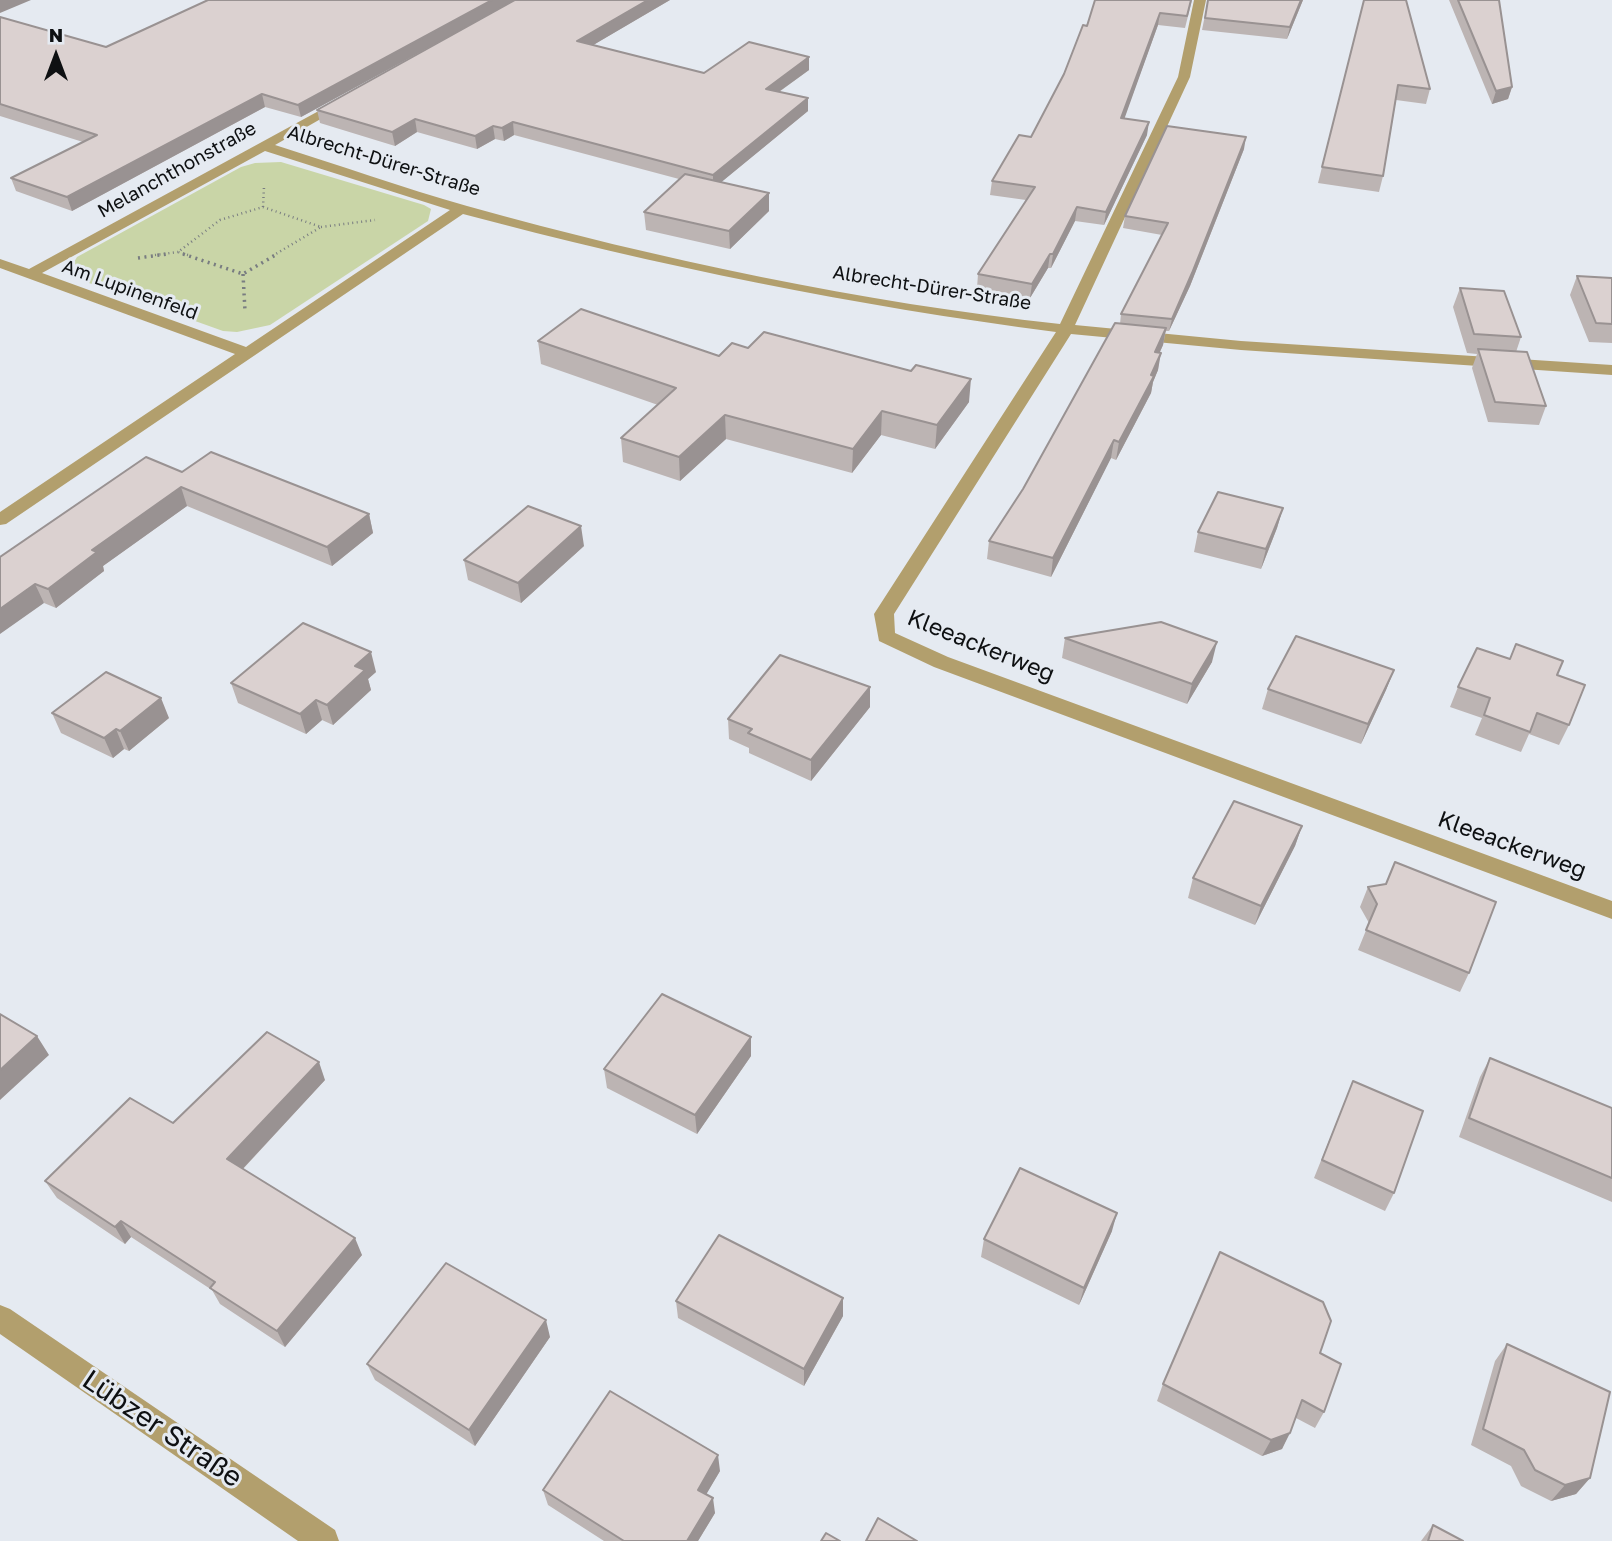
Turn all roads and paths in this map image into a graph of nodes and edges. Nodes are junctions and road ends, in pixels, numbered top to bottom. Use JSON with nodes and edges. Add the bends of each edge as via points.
{"nodes":[{"id":1,"x":1200,"y":0,"type":"edge"},
{"id":2,"x":348,"y":100,"type":"edge"},
{"id":3,"x":264,"y":146,"type":"junction"},
{"id":4,"x":461,"y":209,"type":"junction"},
{"id":5,"x":383,"y":219,"type":"dead end"},
{"id":6,"x":321,"y":227,"type":"junction"},
{"id":7,"x":0,"y":263,"type":"edge"},
{"id":8,"x":30,"y":274,"type":"junction"},
{"id":9,"x":243,"y":274,"type":"junction"},
{"id":10,"x":245,"y":313,"type":"dead end"},
{"id":11,"x":1063,"y":329,"type":"junction"},
{"id":12,"x":247,"y":353,"type":"junction"},
{"id":13,"x":1612,"y":370,"type":"edge"},
{"id":14,"x":0,"y":520,"type":"edge"},
{"id":15,"x":1612,"y":910,"type":"edge"},
{"id":16,"x":0,"y":1318,"type":"edge"},
{"id":17,"x":324,"y":1541,"type":"edge"}],
"edges":[{"from":1,"to":11,"type":"street","name":"Kleeackerweg","via":[[1184,77]]},
{"from":2,"to":3,"type":"street","name":"Melanchthonstraße"},
{"from":3,"to":4,"type":"street","name":"Albrecht-Dürer-Straße"},
{"from":3,"to":8,"type":"street","name":"Melanchthonstraße"},
{"from":4,"to":11,"type":"street","name":"Albrecht-Dürer-Straße","via":[[788,286]]},
{"from":4,"to":12,"type":"street"},
{"from":5,"to":6,"type":"path"},
{"from":6,"to":9,"type":"path"},
{"from":6,"to":9,"type":"path","via":[[263,207],[227,216],[178,252]]},
{"from":7,"to":8,"type":"street","name":"Am Lupinenfeld"},
{"from":8,"to":12,"type":"street","name":"Am Lupinenfeld"},
{"from":9,"to":10,"type":"path"},
{"from":11,"to":13,"type":"street","name":"Albrecht-Dürer-Straße","via":[[1250,347]]},
{"from":11,"to":15,"type":"street","name":"Kleeackerweg","via":[[1058,344],[884,614],[886,636],[941,662]]},
{"from":12,"to":14,"type":"street"},
{"from":16,"to":17,"type":"street","name":"Lübzer Straße"}]}
